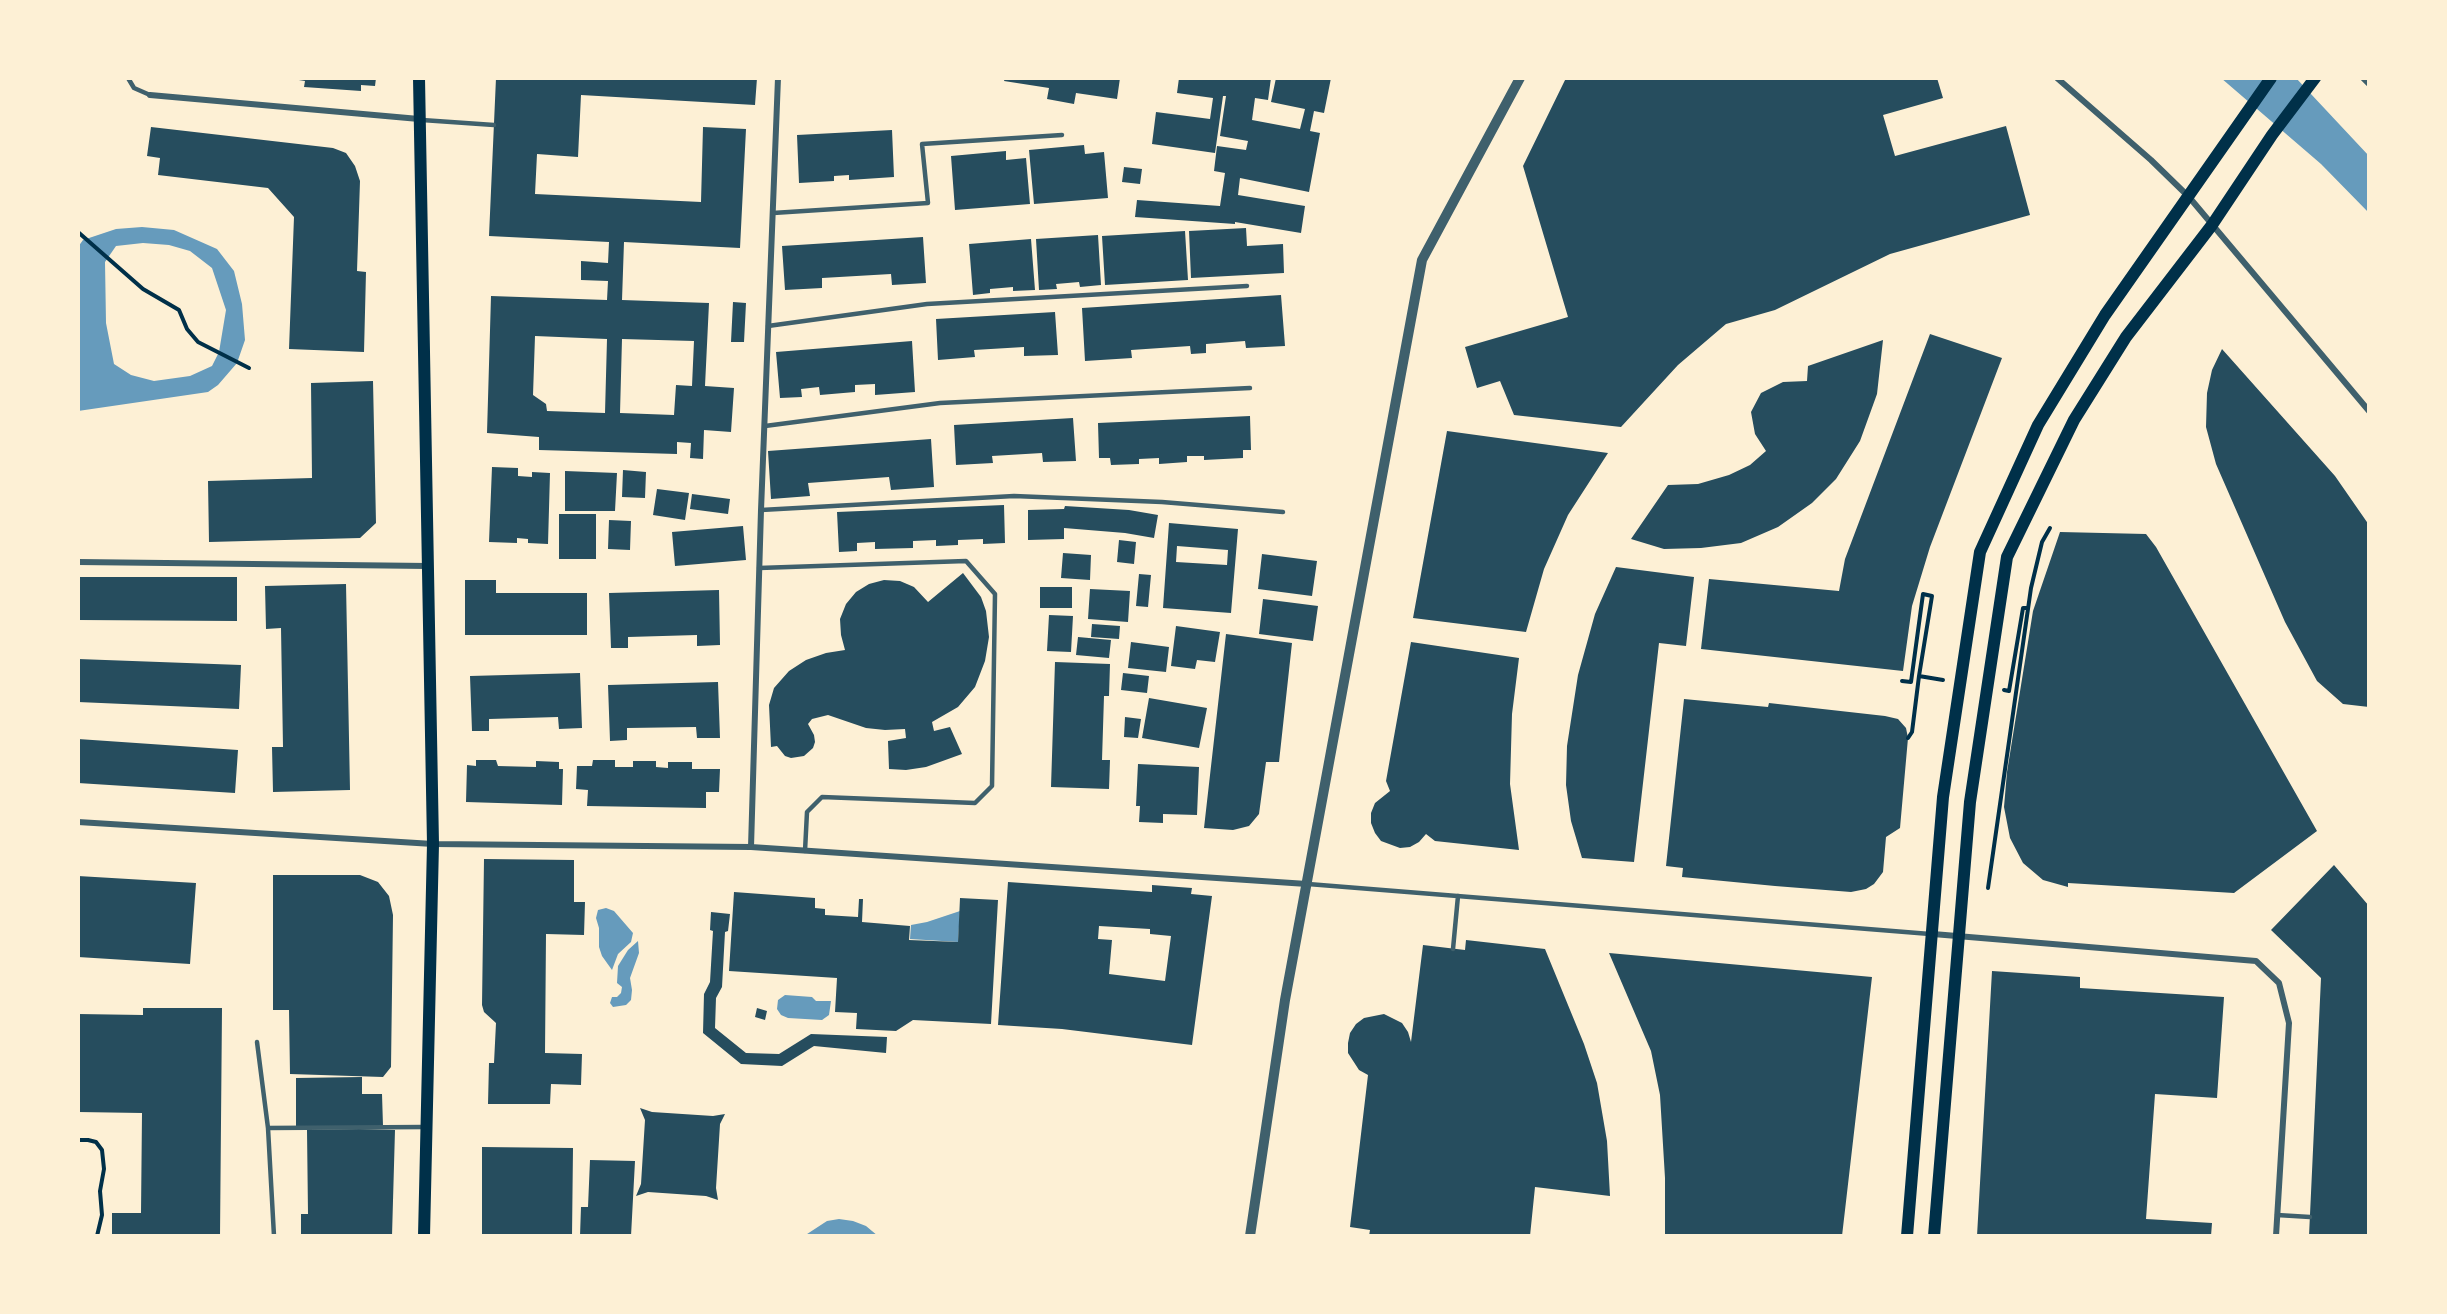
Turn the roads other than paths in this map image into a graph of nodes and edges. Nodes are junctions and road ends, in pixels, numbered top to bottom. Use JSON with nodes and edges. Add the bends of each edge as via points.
{"nodes":[{"id":1,"x":128,"y":78,"type":"edge"},
{"id":2,"x":419,"y":78,"type":"edge"},
{"id":3,"x":778,"y":78,"type":"edge"},
{"id":4,"x":1520,"y":78,"type":"edge"},
{"id":5,"x":2057,"y":78,"type":"edge"},
{"id":6,"x":2271,"y":78,"type":"edge"},
{"id":7,"x":2315,"y":78,"type":"edge"},
{"id":8,"x":2363,"y":78,"type":"edge"},
{"id":9,"x":2369,"y":84,"type":"edge"},
{"id":10,"x":150,"y":95,"type":"joint"},
{"id":11,"x":419,"y":119,"type":"junction"},
{"id":12,"x":494,"y":125,"type":"dead end"},
{"id":13,"x":1062,"y":135,"type":"dead end"},
{"id":14,"x":2189,"y":197,"type":"junction"},
{"id":15,"x":773,"y":213,"type":"junction"},
{"id":16,"x":2212,"y":225,"type":"junction"},
{"id":17,"x":1247,"y":286,"type":"dead end"},
{"id":18,"x":768,"y":326,"type":"junction"},
{"id":19,"x":1250,"y":388,"type":"dead end"},
{"id":20,"x":2369,"y":411,"type":"edge"},
{"id":21,"x":765,"y":426,"type":"junction"},
{"id":22,"x":761,"y":510,"type":"junction"},
{"id":23,"x":1283,"y":512,"type":"dead end"},
{"id":24,"x":78,"y":561,"type":"edge"},
{"id":25,"x":428,"y":566,"type":"junction"},
{"id":26,"x":759,"y":568,"type":"junction"},
{"id":27,"x":78,"y":822,"type":"edge"},
{"id":28,"x":434,"y":844,"type":"junction"},
{"id":29,"x":751,"y":847,"type":"junction"},
{"id":30,"x":805,"y":851,"type":"junction"},
{"id":31,"x":1307,"y":884,"type":"junction"},
{"id":32,"x":1458,"y":896,"type":"junction"},
{"id":33,"x":1933,"y":934,"type":"junction"},
{"id":34,"x":1958,"y":936,"type":"junction"},
{"id":35,"x":1453,"y":949,"type":"dead end"},
{"id":36,"x":258,"y":1042,"type":"dead end"},
{"id":37,"x":427,"y":1127,"type":"junction"},
{"id":38,"x":268,"y":1128,"type":"junction"},
{"id":39,"x":2277,"y":1215,"type":"junction"},
{"id":40,"x":2310,"y":1217,"type":"dead end"},
{"id":41,"x":274,"y":1236,"type":"edge"},
{"id":42,"x":424,"y":1236,"type":"edge"},
{"id":43,"x":1250,"y":1236,"type":"edge"},
{"id":44,"x":1907,"y":1236,"type":"edge"},
{"id":45,"x":1934,"y":1236,"type":"edge"},
{"id":46,"x":2276,"y":1236,"type":"edge"}],
"edges":[{"from":1,"to":10,"type":"lane","via":[[134,88]]},
{"from":2,"to":11,"type":"main road"},
{"from":3,"to":15,"type":"street"},
{"from":4,"to":31,"type":"street","via":[[1422,260]]},
{"from":5,"to":14,"type":"street"},
{"from":6,"to":14,"type":"main road"},
{"from":7,"to":16,"type":"main road"},
{"from":8,"to":9,"type":"street"},
{"from":10,"to":11,"type":"street"},
{"from":11,"to":12,"type":"lane"},
{"from":11,"to":25,"type":"main road"},
{"from":13,"to":15,"type":"lane","via":[[922,144],[928,203]]},
{"from":14,"to":16,"type":"street"},
{"from":14,"to":33,"type":"main road","via":[[2105,315],[2038,425],[1980,552],[1943,797]]},
{"from":15,"to":18,"type":"street"},
{"from":16,"to":20,"type":"street"},
{"from":16,"to":34,"type":"main road","via":[[2126,337],[2074,420],[2007,557],[1970,802]]},
{"from":17,"to":18,"type":"lane","via":[[927,304]]},
{"from":18,"to":21,"type":"street"},
{"from":19,"to":21,"type":"lane","via":[[940,403]]},
{"from":21,"to":22,"type":"street"},
{"from":22,"to":23,"type":"lane","via":[[1014,496]]},
{"from":22,"to":26,"type":"street"},
{"from":24,"to":25,"type":"street"},
{"from":25,"to":28,"type":"main road"},
{"from":26,"to":29,"type":"street"},
{"from":26,"to":30,"type":"lane","via":[[966,561],[994,594],[993,786],[975,803],[822,797],[807,812]]},
{"from":27,"to":28,"type":"street"},
{"from":28,"to":29,"type":"street"},
{"from":28,"to":37,"type":"main road"},
{"from":29,"to":30,"type":"street"},
{"from":30,"to":31,"type":"street"},
{"from":31,"to":32,"type":"lane"},
{"from":31,"to":43,"type":"street","via":[[1285,1000]]},
{"from":32,"to":33,"type":"lane"},
{"from":32,"to":35,"type":"lane"},
{"from":33,"to":34,"type":"street"},
{"from":33,"to":44,"type":"main road"},
{"from":34,"to":39,"type":"street","via":[[2256,960],[2279,983],[2289,1023]]},
{"from":34,"to":45,"type":"main road"},
{"from":36,"to":38,"type":"lane"},
{"from":37,"to":38,"type":"lane"},
{"from":37,"to":42,"type":"main road"},
{"from":38,"to":41,"type":"lane"},
{"from":39,"to":40,"type":"lane"},
{"from":39,"to":46,"type":"street"}]}
